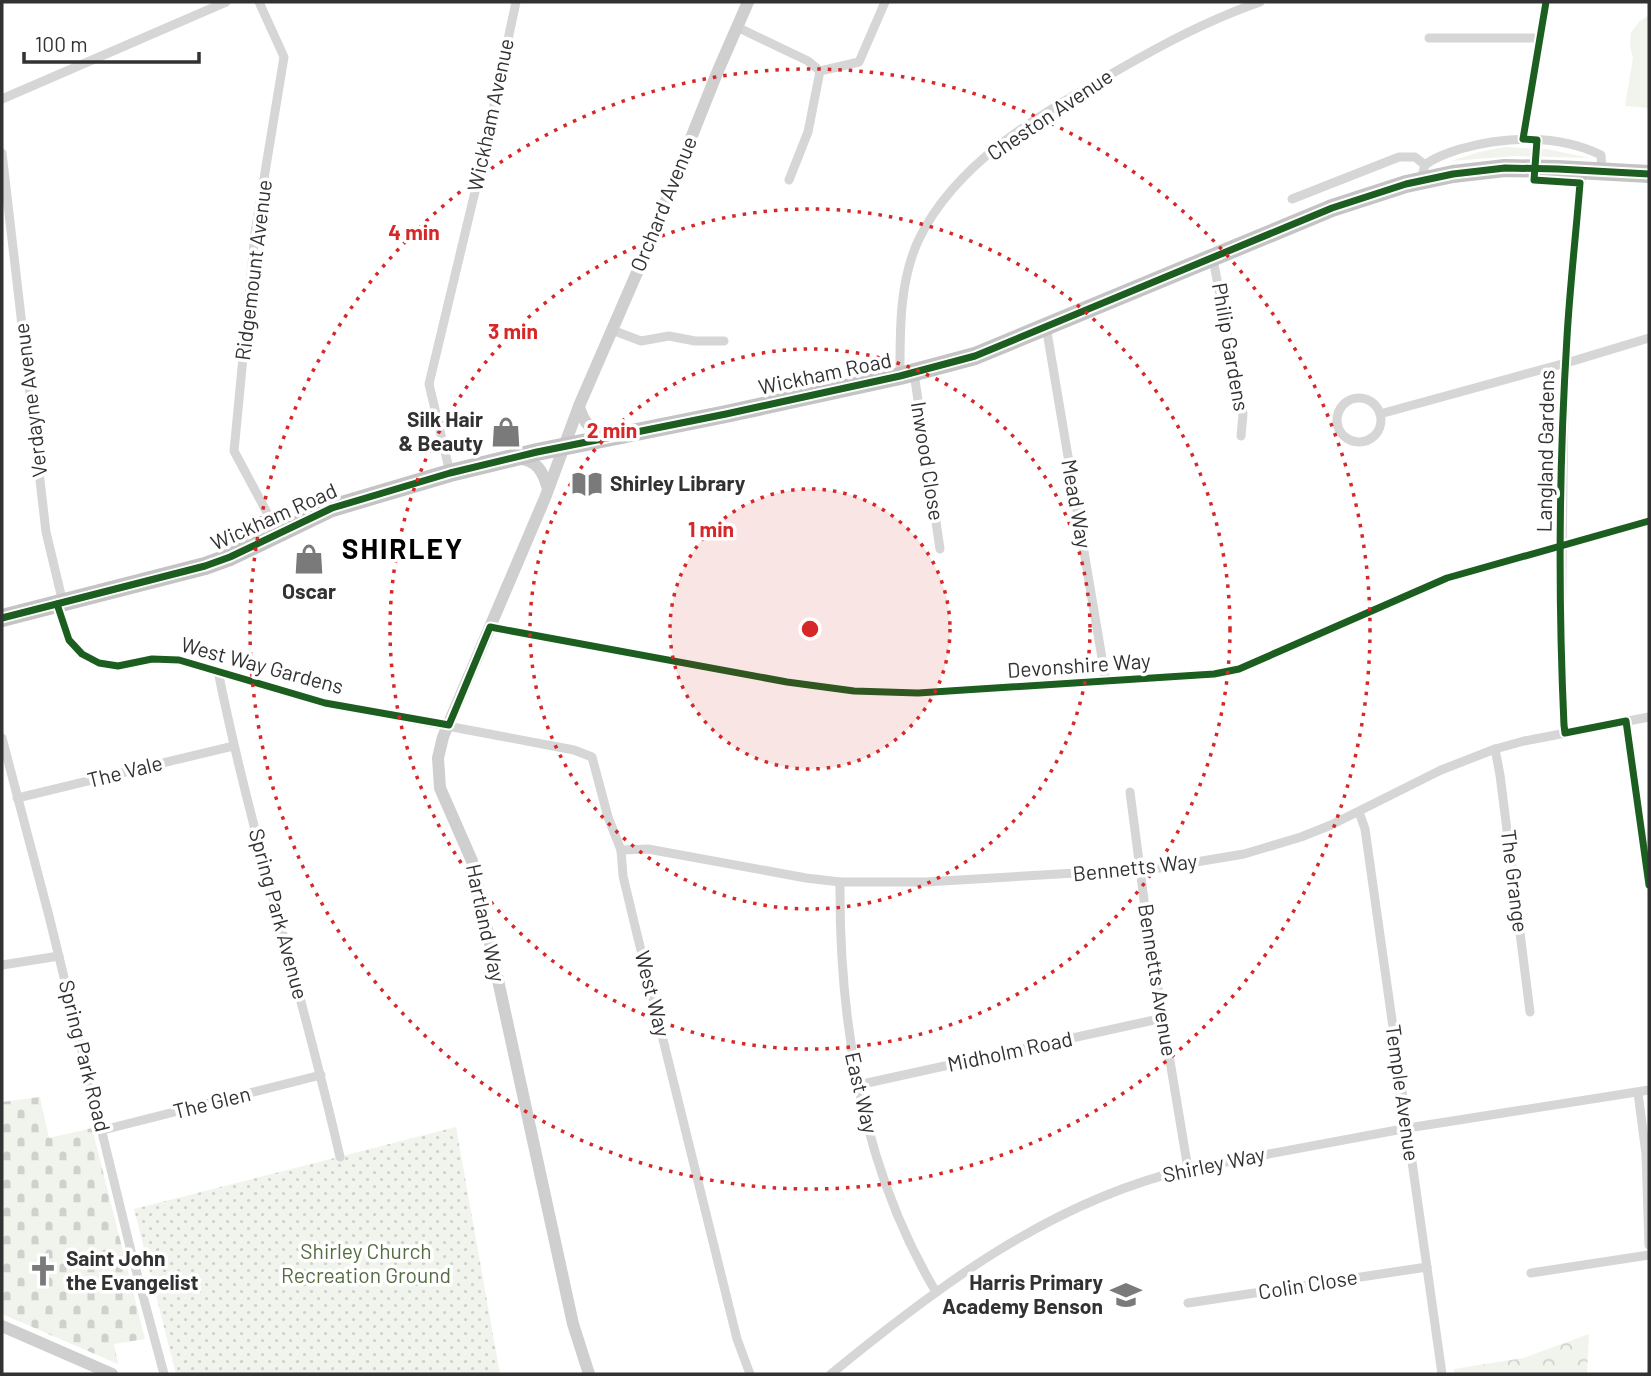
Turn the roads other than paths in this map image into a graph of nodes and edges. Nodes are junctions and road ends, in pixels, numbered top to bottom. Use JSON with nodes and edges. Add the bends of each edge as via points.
{"nodes":[{"id":1,"x":226,"y":2,"type":"edge"},
{"id":2,"x":259,"y":2,"type":"edge"},
{"id":3,"x":516,"y":2,"type":"edge"},
{"id":4,"x":748,"y":2,"type":"edge"},
{"id":5,"x":885,"y":2,"type":"edge"},
{"id":6,"x":1259,"y":2,"type":"edge"},
{"id":7,"x":1546,"y":2,"type":"edge"},
{"id":8,"x":737,"y":27,"type":"junction"},
{"id":9,"x":1429,"y":38,"type":"dead end"},
{"id":10,"x":1540,"y":38,"type":"junction"},
{"id":11,"x":820,"y":71,"type":"junction"},
{"id":12,"x":2,"y":99,"type":"edge"},
{"id":13,"x":1522,"y":139,"type":"junction"},
{"id":14,"x":2,"y":153,"type":"edge"},
{"id":15,"x":1582,"y":170,"type":"junction"},
{"id":16,"x":1602,"y":171,"type":"junction"},
{"id":17,"x":1425,"y":172,"type":"junction"},
{"id":18,"x":1649,"y":174,"type":"edge"},
{"id":19,"x":789,"y":180,"type":"dead end"},
{"id":20,"x":1292,"y":200,"type":"dead end"},
{"id":21,"x":1213,"y":259,"type":"junction"},
{"id":22,"x":1046,"y":327,"type":"junction"},
{"id":23,"x":612,"y":330,"type":"junction"},
{"id":24,"x":1649,"y":338,"type":"edge"},
{"id":25,"x":724,"y":341,"type":"dead end"},
{"id":26,"x":1565,"y":363,"type":"junction"},
{"id":27,"x":907,"y":374,"type":"junction"},
{"id":28,"x":579,"y":406,"type":"junction"},
{"id":29,"x":1380,"y":414,"type":"junction"},
{"id":30,"x":1241,"y":436,"type":"dead end"},
{"id":31,"x":608,"y":438,"type":"junction"},
{"id":32,"x":564,"y":447,"type":"junction"},
{"id":33,"x":513,"y":457,"type":"junction"},
{"id":34,"x":450,"y":473,"type":"junction"},
{"id":35,"x":548,"y":489,"type":"junction"},
{"id":36,"x":1649,"y":521,"type":"edge"},
{"id":37,"x":278,"y":533,"type":"junction"},
{"id":38,"x":1561,"y":545,"type":"junction"},
{"id":39,"x":940,"y":549,"type":"dead end"},
{"id":40,"x":60,"y":604,"type":"junction"},
{"id":41,"x":2,"y":618,"type":"edge"},
{"id":42,"x":490,"y":627,"type":"junction"},
{"id":43,"x":218,"y":671,"type":"junction"},
{"id":44,"x":1106,"y":682,"type":"junction"},
{"id":45,"x":1649,"y":717,"type":"edge"},
{"id":46,"x":1626,"y":722,"type":"junction"},
{"id":47,"x":449,"y":725,"type":"junction"},
{"id":48,"x":1566,"y":733,"type":"junction"},
{"id":49,"x":2,"y":738,"type":"edge"},
{"id":50,"x":233,"y":746,"type":"junction"},
{"id":51,"x":1495,"y":749,"type":"junction"},
{"id":52,"x":1130,"y":792,"type":"dead end"},
{"id":53,"x":17,"y":798,"type":"junction"},
{"id":54,"x":1359,"y":812,"type":"junction"},
{"id":55,"x":621,"y":849,"type":"junction"},
{"id":56,"x":1140,"y":870,"type":"junction"},
{"id":57,"x":840,"y":882,"type":"junction"},
{"id":58,"x":1649,"y":885,"type":"edge"},
{"id":59,"x":59,"y":956,"type":"junction"},
{"id":60,"x":2,"y":965,"type":"edge"},
{"id":61,"x":1530,"y":1012,"type":"dead end"},
{"id":62,"x":1163,"y":1018,"type":"junction"},
{"id":63,"x":321,"y":1075,"type":"junction"},
{"id":64,"x":858,"y":1085,"type":"junction"},
{"id":65,"x":1649,"y":1090,"type":"edge"},
{"id":66,"x":1638,"y":1093,"type":"junction"},
{"id":67,"x":1408,"y":1128,"type":"junction"},
{"id":68,"x":103,"y":1130,"type":"junction"},
{"id":69,"x":340,"y":1157,"type":"dead end"},
{"id":70,"x":1188,"y":1169,"type":"junction"},
{"id":71,"x":1649,"y":1245,"type":"edge"},
{"id":72,"x":1649,"y":1255,"type":"edge"},
{"id":73,"x":1427,"y":1267,"type":"junction"},
{"id":74,"x":1531,"y":1273,"type":"dead end"},
{"id":75,"x":936,"y":1292,"type":"junction"},
{"id":76,"x":1188,"y":1303,"type":"dead end"},
{"id":77,"x":2,"y":1326,"type":"edge"},
{"id":78,"x":112,"y":1374,"type":"edge"},
{"id":79,"x":164,"y":1374,"type":"edge"},
{"id":80,"x":589,"y":1374,"type":"edge"},
{"id":81,"x":750,"y":1374,"type":"edge"},
{"id":82,"x":831,"y":1374,"type":"edge"},
{"id":83,"x":1442,"y":1374,"type":"edge"}],
"edges":[{"from":1,"to":12,"type":"street"},
{"from":2,"to":37,"type":"street","name":"Ridgemount Avenue","via":[[284,57],[255,233],[234,451]]},
{"from":3,"to":34,"type":"street","name":"Wickham Avenue","via":[[429,384]]},
{"from":4,"to":8,"type":"street","name":"Orchard Avenue"},
{"from":5,"to":11,"type":"street","via":[[859,62]]},
{"from":6,"to":27,"type":"street","name":"Cheston Avenue","via":[[1192,29],[1060,103],[971,170],[933,216],[911,258],[903,299]]},
{"from":7,"to":10,"type":"street"},
{"from":8,"to":11,"type":"street"},
{"from":8,"to":23,"type":"street","name":"Orchard Avenue"},
{"from":9,"to":10,"type":"street"},
{"from":10,"to":13,"type":"street"},
{"from":11,"to":19,"type":"street","via":[[808,132]]},
{"from":13,"to":16,"type":"street","name":"Wickham Road","via":[[1586,148],[1601,155]]},
{"from":13,"to":17,"type":"street","name":"Wickham Road","via":[[1492,141],[1449,153]]},
{"from":14,"to":40,"type":"street","name":"Verdayne Avenue","via":[[46,532]]},
{"from":15,"to":16,"type":"highway","name":"Wickham Road"},
{"from":15,"to":17,"type":"highway","name":"Wickham Road"},
{"from":15,"to":26,"type":"street","name":"Langland Gardens"},
{"from":16,"to":18,"type":"highway","name":"Wickham Road"},
{"from":17,"to":20,"type":"street","name":"Wickham Road","via":[[1415,157],[1399,157]]},
{"from":17,"to":21,"type":"highway","name":"Wickham Road"},
{"from":21,"to":22,"type":"highway","name":"Wickham Road"},
{"from":21,"to":30,"type":"street","name":"Philip Gardens","via":[[1243,414]]},
{"from":22,"to":27,"type":"highway","name":"Wickham Road","via":[[975,356]]},
{"from":22,"to":44,"type":"street","name":"Mead Way"},
{"from":23,"to":25,"type":"street","via":[[640,341],[669,336]]},
{"from":23,"to":28,"type":"street","name":"Orchard Avenue"},
{"from":24,"to":26,"type":"street"},
{"from":26,"to":29,"type":"street"},
{"from":26,"to":38,"type":"street","name":"Langland Gardens"},
{"from":27,"to":31,"type":"highway","name":"Wickham Road"},
{"from":27,"to":39,"type":"street","name":"Inwood Close"},
{"from":28,"to":31,"type":"street","via":[[588,426]]},
{"from":28,"to":32,"type":"street","name":"Orchard Avenue"},
{"from":29,"to":29,"type":"street","via":[[1380,427],[1365,441],[1345,438],[1337,425],[1339,411],[1349,400],[1364,399]]},
{"from":31,"to":32,"type":"highway","name":"Wickham Road"},
{"from":32,"to":33,"type":"highway","name":"Wickham Road"},
{"from":32,"to":35,"type":"street","name":"Hartland Way"},
{"from":33,"to":34,"type":"highway","name":"Wickham Road"},
{"from":33,"to":35,"type":"street","via":[[540,468]]},
{"from":34,"to":37,"type":"highway","name":"Wickham Road","via":[[343,504]]},
{"from":35,"to":42,"type":"street","name":"Hartland Way"},
{"from":36,"to":38,"type":"street","name":"Devonshire Way"},
{"from":37,"to":40,"type":"highway","name":"Wickham Road","via":[[205,566]]},
{"from":38,"to":44,"type":"street","name":"Devonshire Way","via":[[1447,578],[1231,672]]},
{"from":38,"to":48,"type":"street","name":"Langland Gardens"},
{"from":40,"to":41,"type":"highway","name":"Wickham Road"},
{"from":40,"to":43,"type":"street","name":"West Way Gardens","via":[[69,640],[90,660],[118,666],[169,659]]},
{"from":42,"to":44,"type":"street","name":"Devonshire Way","via":[[854,691],[918,693]]},
{"from":42,"to":47,"type":"street","name":"Hartland Way"},
{"from":43,"to":47,"type":"street","name":"West Way Gardens","via":[[325,703]]},
{"from":43,"to":50,"type":"street","name":"Spring Park Avenue"},
{"from":45,"to":46,"type":"street","name":"Bennetts Way"},
{"from":46,"to":48,"type":"street","name":"Bennetts Way"},
{"from":46,"to":58,"type":"street"},
{"from":47,"to":55,"type":"street","name":"West Way","via":[[589,754]]},
{"from":47,"to":80,"type":"street","name":"Hartland Way","via":[[438,758],[440,788],[472,861],[571,1313]]},
{"from":48,"to":51,"type":"street","name":"Bennetts Way"},
{"from":49,"to":53,"type":"street","name":"Spring Park Road"},
{"from":50,"to":53,"type":"street","name":"The Vale"},
{"from":50,"to":63,"type":"street","name":"Spring Park Avenue"},
{"from":51,"to":54,"type":"street","name":"Bennetts Way","via":[[1441,770]]},
{"from":51,"to":61,"type":"street","name":"The Grange"},
{"from":52,"to":56,"type":"street","name":"Bennetts Avenue"},
{"from":53,"to":59,"type":"street","name":"Spring Park Road"},
{"from":54,"to":56,"type":"street","name":"Bennetts Way","via":[[1301,837],[1244,854]]},
{"from":54,"to":67,"type":"street","name":"Temple Avenue"},
{"from":55,"to":57,"type":"street","name":"Bennetts Way","via":[[641,848]]},
{"from":55,"to":81,"type":"street","name":"West Way","via":[[635,926],[737,1339]]},
{"from":56,"to":57,"type":"street","name":"Bennetts Way"},
{"from":56,"to":62,"type":"street","name":"Bennetts Avenue"},
{"from":57,"to":64,"type":"street","name":"East Way","via":[[845,1007]]},
{"from":59,"to":60,"type":"street"},
{"from":59,"to":68,"type":"street","name":"Spring Park Road"},
{"from":62,"to":64,"type":"street","name":"Midholm Road"},
{"from":62,"to":70,"type":"street","name":"Bennetts Avenue"},
{"from":63,"to":68,"type":"street","name":"The Glen"},
{"from":63,"to":69,"type":"street","name":"Spring Park Avenue"},
{"from":64,"to":75,"type":"street","name":"East Way","via":[[892,1199]]},
{"from":65,"to":66,"type":"street","name":"Shirley Way"},
{"from":66,"to":67,"type":"street","name":"Shirley Way"},
{"from":66,"to":71,"type":"street","via":[[1646,1154]]},
{"from":67,"to":70,"type":"street","name":"Shirley Way"},
{"from":67,"to":73,"type":"street","name":"Temple Avenue"},
{"from":68,"to":79,"type":"street","name":"Spring Park Road"},
{"from":70,"to":75,"type":"street","name":"Shirley Way","via":[[1111,1193],[1042,1224]]},
{"from":72,"to":74,"type":"street"},
{"from":73,"to":76,"type":"street","name":"Colin Close"},
{"from":73,"to":83,"type":"street","name":"Temple Avenue"},
{"from":75,"to":82,"type":"street","name":"Shirley Way"},
{"from":77,"to":78,"type":"street"}]}
